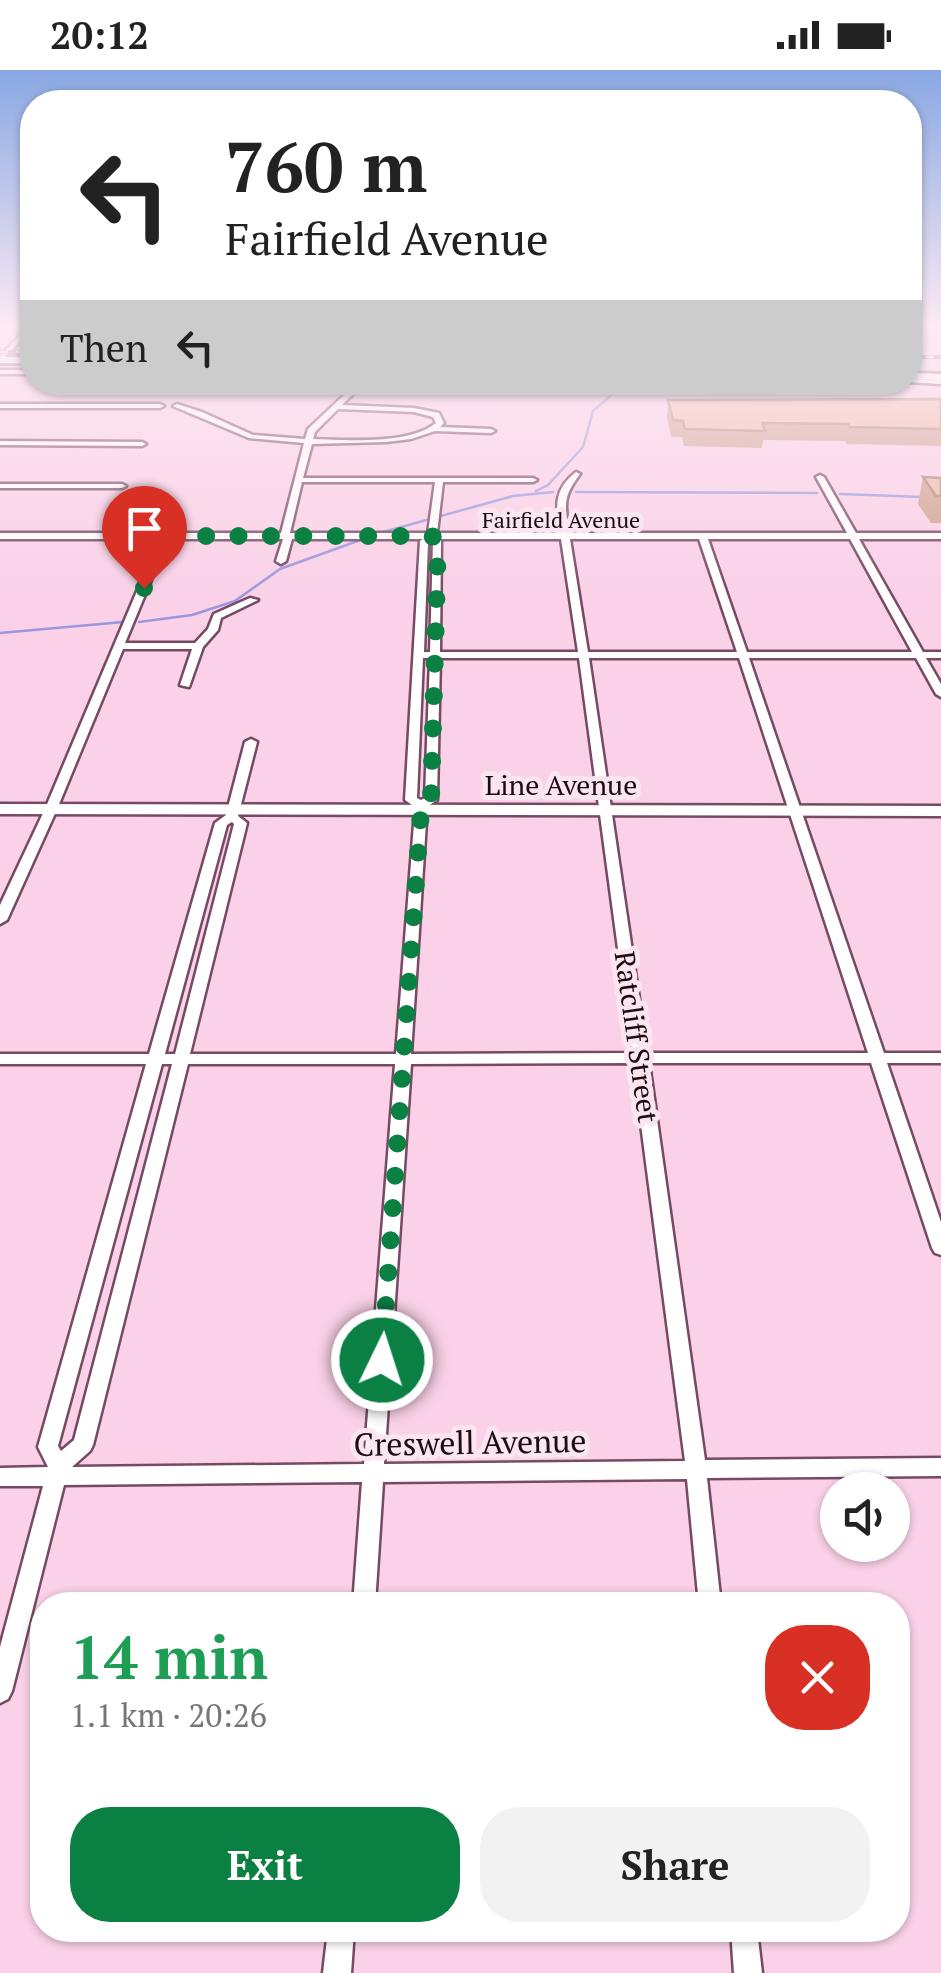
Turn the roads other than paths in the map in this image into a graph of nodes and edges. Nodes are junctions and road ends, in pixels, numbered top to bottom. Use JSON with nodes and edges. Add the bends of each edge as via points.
{"nodes":[{"id":1,"x":209,"y":416,"type":"edge"},
{"id":2,"x":326,"y":416,"type":"edge"},
{"id":3,"x":435,"y":416,"type":"edge"},
{"id":4,"x":438,"y":429,"type":"junction"},
{"id":5,"x":491,"y":432,"type":"dead end"},
{"id":6,"x":309,"y":440,"type":"junction"},
{"id":7,"x":0,"y":444,"type":"edge"},
{"id":8,"x":142,"y":444,"type":"dead end"},
{"id":9,"x":576,"y":474,"type":"dead end"},
{"id":10,"x":820,"y":477,"type":"dead end"},
{"id":11,"x":299,"y":480,"type":"junction"},
{"id":12,"x":434,"y":480,"type":"junction"},
{"id":13,"x":534,"y":480,"type":"dead end"},
{"id":14,"x":0,"y":486,"type":"edge"},
{"id":15,"x":122,"y":486,"type":"dead end"},
{"id":16,"x":4,"y":536,"type":"edge"},
{"id":17,"x":165,"y":536,"type":"junction"},
{"id":18,"x":286,"y":536,"type":"junction"},
{"id":19,"x":564,"y":536,"type":"junction"},
{"id":20,"x":703,"y":536,"type":"junction"},
{"id":21,"x":852,"y":536,"type":"junction"},
{"id":22,"x":941,"y":536,"type":"edge"},
{"id":23,"x":432,"y":538,"type":"junction"},
{"id":24,"x":0,"y":549,"type":"edge"},
{"id":25,"x":281,"y":560,"type":"dead end"},
{"id":26,"x":422,"y":589,"type":"junction"},
{"id":27,"x":436,"y":590,"type":"junction"},
{"id":28,"x":252,"y":600,"type":"dead end"},
{"id":29,"x":119,"y":646,"type":"junction"},
{"id":30,"x":198,"y":646,"type":"junction"},
{"id":31,"x":418,"y":655,"type":"junction"},
{"id":32,"x":434,"y":655,"type":"junction"},
{"id":33,"x":582,"y":655,"type":"junction"},
{"id":34,"x":743,"y":655,"type":"junction"},
{"id":35,"x":919,"y":655,"type":"junction"},
{"id":36,"x":941,"y":655,"type":"edge"},
{"id":37,"x":185,"y":685,"type":"dead end"},
{"id":38,"x":941,"y":694,"type":"edge"},
{"id":39,"x":415,"y":726,"type":"junction"},
{"id":40,"x":433,"y":726,"type":"junction"},
{"id":41,"x":250,"y":742,"type":"dead end"},
{"id":42,"x":421,"y":808,"type":"junction"},
{"id":43,"x":0,"y":809,"type":"edge"},
{"id":44,"x":51,"y":809,"type":"junction"},
{"id":45,"x":607,"y":811,"type":"junction"},
{"id":46,"x":941,"y":811,"type":"edge"},
{"id":47,"x":797,"y":812,"type":"junction"},
{"id":48,"x":233,"y":813,"type":"junction"},
{"id":49,"x":0,"y":920,"type":"edge"},
{"id":50,"x":403,"y":1057,"type":"junction"},
{"id":51,"x":154,"y":1058,"type":"junction"},
{"id":52,"x":180,"y":1058,"type":"junction"},
{"id":53,"x":640,"y":1058,"type":"junction"},
{"id":54,"x":877,"y":1058,"type":"junction"},
{"id":55,"x":941,"y":1058,"type":"edge"},
{"id":56,"x":0,"y":1059,"type":"edge"},
{"id":57,"x":941,"y":1248,"type":"edge"},
{"id":58,"x":941,"y":1467,"type":"edge"},
{"id":59,"x":696,"y":1469,"type":"junction"},
{"id":60,"x":58,"y":1471,"type":"junction"},
{"id":61,"x":373,"y":1473,"type":"junction"},
{"id":62,"x":0,"y":1478,"type":"edge"},
{"id":63,"x":365,"y":1592,"type":"edge"},
{"id":64,"x":709,"y":1592,"type":"edge"},
{"id":65,"x":0,"y":1691,"type":"edge"},
{"id":66,"x":339,"y":1942,"type":"edge"},
{"id":67,"x":745,"y":1942,"type":"edge"},
{"id":68,"x":338,"y":1973,"type":"edge"},
{"id":69,"x":748,"y":1973,"type":"edge"}],
"edges":[{"from":1,"to":6,"type":"street","via":[[244,436]]},
{"from":2,"to":6,"type":"street"},
{"from":3,"to":4,"type":"street"},
{"from":4,"to":5,"type":"street"},
{"from":4,"to":6,"type":"street","via":[[408,439]]},
{"from":6,"to":11,"type":"street"},
{"from":7,"to":8,"type":"street"},
{"from":9,"to":19,"type":"street","name":"Ratcliff Street","via":[[562,495]]},
{"from":10,"to":21,"type":"street"},
{"from":11,"to":12,"type":"street"},
{"from":11,"to":18,"type":"street"},
{"from":12,"to":13,"type":"street"},
{"from":12,"to":23,"type":"street","via":[[428,505]]},
{"from":14,"to":15,"type":"street"},
{"from":16,"to":17,"type":"street","name":"Fairfield Avenue"},
{"from":16,"to":24,"type":"street"},
{"from":17,"to":18,"type":"street","name":"Fairfield Avenue"},
{"from":17,"to":29,"type":"street"},
{"from":18,"to":23,"type":"street","name":"Fairfield Avenue"},
{"from":18,"to":25,"type":"street"},
{"from":19,"to":20,"type":"street","name":"Fairfield Avenue"},
{"from":19,"to":23,"type":"street","name":"Fairfield Avenue"},
{"from":19,"to":33,"type":"street","name":"Ratcliff Street"},
{"from":20,"to":21,"type":"street","name":"Fairfield Avenue"},
{"from":20,"to":34,"type":"street"},
{"from":21,"to":22,"type":"street","name":"Fairfield Avenue"},
{"from":21,"to":35,"type":"street"},
{"from":23,"to":26,"type":"street","via":[[424,541]]},
{"from":23,"to":27,"type":"street","via":[[438,541]]},
{"from":26,"to":27,"type":"street"},
{"from":26,"to":31,"type":"street"},
{"from":27,"to":32,"type":"street"},
{"from":28,"to":30,"type":"street","via":[[217,616]]},
{"from":29,"to":30,"type":"street"},
{"from":29,"to":44,"type":"street"},
{"from":30,"to":37,"type":"street"},
{"from":31,"to":32,"type":"street"},
{"from":31,"to":39,"type":"street"},
{"from":32,"to":33,"type":"street"},
{"from":32,"to":40,"type":"street"},
{"from":33,"to":34,"type":"street"},
{"from":33,"to":45,"type":"street","name":"Ratcliff Street"},
{"from":34,"to":35,"type":"street"},
{"from":34,"to":47,"type":"street"},
{"from":35,"to":36,"type":"street"},
{"from":35,"to":38,"type":"street"},
{"from":39,"to":40,"type":"street"},
{"from":39,"to":42,"type":"street","via":[[411,800]]},
{"from":40,"to":42,"type":"street","via":[[431,800]]},
{"from":41,"to":48,"type":"street"},
{"from":42,"to":45,"type":"main road","name":"Line Avenue"},
{"from":42,"to":48,"type":"main road","name":"Line Avenue"},
{"from":42,"to":50,"type":"street"},
{"from":43,"to":44,"type":"main road","name":"Line Avenue"},
{"from":44,"to":48,"type":"main road","name":"Line Avenue"},
{"from":44,"to":49,"type":"street"},
{"from":45,"to":47,"type":"main road","name":"Line Avenue"},
{"from":45,"to":53,"type":"street","name":"Ratcliff Street"},
{"from":46,"to":47,"type":"main road","name":"Line Avenue"},
{"from":47,"to":54,"type":"street"},
{"from":48,"to":51,"type":"street","via":[[221,824]]},
{"from":48,"to":52,"type":"street","via":[[241,823]]},
{"from":50,"to":52,"type":"street"},
{"from":50,"to":53,"type":"street"},
{"from":50,"to":61,"type":"street"},
{"from":51,"to":52,"type":"street"},
{"from":51,"to":56,"type":"street"},
{"from":51,"to":60,"type":"street","via":[[48,1447]]},
{"from":52,"to":60,"type":"street","via":[[82,1445]]},
{"from":53,"to":54,"type":"street"},
{"from":53,"to":59,"type":"street","name":"Ratcliff Street"},
{"from":54,"to":55,"type":"street"},
{"from":54,"to":57,"type":"street"},
{"from":58,"to":59,"type":"street","name":"Creswell Avenue"},
{"from":59,"to":61,"type":"street","name":"Creswell Avenue"},
{"from":59,"to":64,"type":"street","name":"Ratcliff Street"},
{"from":60,"to":61,"type":"street","name":"Creswell Avenue"},
{"from":60,"to":62,"type":"street","name":"Creswell Avenue"},
{"from":60,"to":65,"type":"street"},
{"from":61,"to":63,"type":"street"},
{"from":66,"to":68,"type":"street"},
{"from":67,"to":69,"type":"street"}]}
